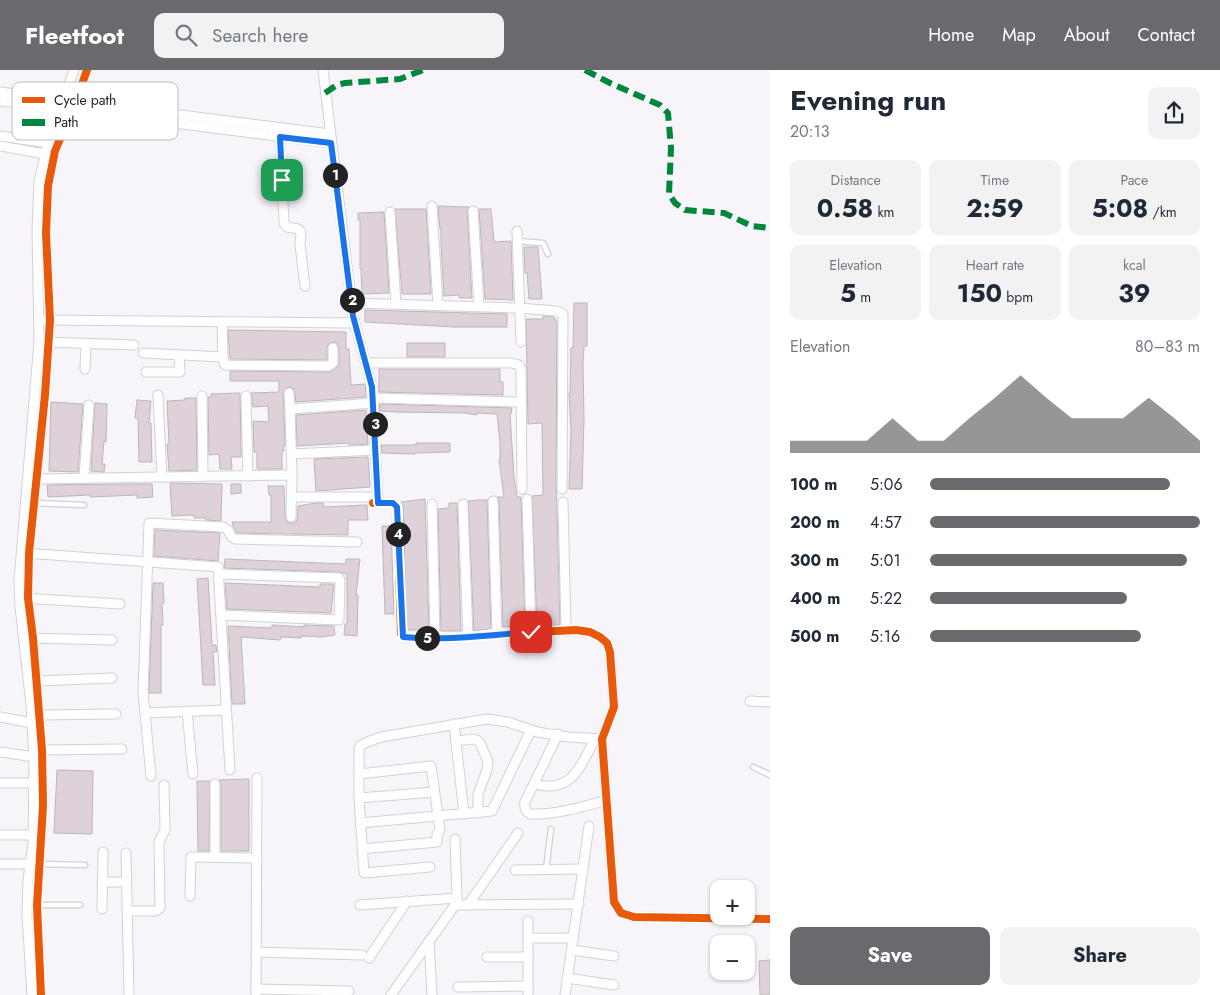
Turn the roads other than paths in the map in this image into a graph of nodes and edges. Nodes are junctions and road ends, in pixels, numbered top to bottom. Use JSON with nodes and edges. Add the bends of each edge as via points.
{"nodes":[{"id":1,"x":74,"y":70,"type":"edge"},
{"id":2,"x":87,"y":70,"type":"edge"},
{"id":3,"x":323,"y":70,"type":"edge"},
{"id":4,"x":70,"y":82,"type":"edge"},
{"id":5,"x":83,"y":82,"type":"edge"},
{"id":6,"x":178,"y":118,"type":"edge"},
{"id":7,"x":178,"y":121,"type":"edge"},
{"id":8,"x":280,"y":137,"type":"junction"},
{"id":9,"x":331,"y":138,"type":"junction"},
{"id":10,"x":27,"y":140,"type":"edge"},
{"id":11,"x":49,"y":140,"type":"edge"},
{"id":12,"x":60,"y":140,"type":"edge"},
{"id":13,"x":48,"y":143,"type":"junction"},
{"id":14,"x":0,"y":146,"type":"edge"},
{"id":15,"x":45,"y":154,"type":"junction"},
{"id":16,"x":432,"y":206,"type":"dead end"},
{"id":17,"x":473,"y":211,"type":"dead end"},
{"id":18,"x":390,"y":212,"type":"dead end"},
{"id":19,"x":517,"y":230,"type":"dead end"},
{"id":20,"x":518,"y":241,"type":"junction"},
{"id":21,"x":548,"y":254,"type":"dead end"},
{"id":22,"x":306,"y":286,"type":"dead end"},
{"id":23,"x":352,"y":303,"type":"junction"},
{"id":24,"x":396,"y":304,"type":"junction"},
{"id":25,"x":438,"y":305,"type":"junction"},
{"id":26,"x":479,"y":306,"type":"junction"},
{"id":27,"x":519,"y":308,"type":"junction"},
{"id":28,"x":39,"y":320,"type":"junction"},
{"id":29,"x":50,"y":320,"type":"junction"},
{"id":30,"x":222,"y":322,"type":"junction"},
{"id":31,"x":354,"y":323,"type":"junction"},
{"id":32,"x":44,"y":342,"type":"junction"},
{"id":33,"x":521,"y":342,"type":"dead end"},
{"id":34,"x":86,"y":343,"type":"junction"},
{"id":35,"x":134,"y":345,"type":"dead end"},
{"id":36,"x":333,"y":348,"type":"dead end"},
{"id":37,"x":143,"y":353,"type":"dead end"},
{"id":38,"x":179,"y":355,"type":"junction"},
{"id":39,"x":223,"y":356,"type":"junction"},
{"id":40,"x":367,"y":363,"type":"junction"},
{"id":41,"x":85,"y":369,"type":"dead end"},
{"id":42,"x":146,"y":372,"type":"dead end"},
{"id":43,"x":290,"y":393,"type":"dead end"},
{"id":44,"x":158,"y":395,"type":"dead end"},
{"id":45,"x":202,"y":396,"type":"dead end"},
{"id":46,"x":246,"y":396,"type":"dead end"},
{"id":47,"x":373,"y":400,"type":"junction"},
{"id":48,"x":521,"y":402,"type":"junction"},
{"id":49,"x":89,"y":405,"type":"dead end"},
{"id":50,"x":290,"y":409,"type":"junction"},
{"id":51,"x":376,"y":450,"type":"junction"},
{"id":52,"x":291,"y":454,"type":"junction"},
{"id":53,"x":292,"y":475,"type":"junction"},
{"id":54,"x":202,"y":476,"type":"junction"},
{"id":55,"x":248,"y":476,"type":"junction"},
{"id":56,"x":162,"y":477,"type":"junction"},
{"id":57,"x":84,"y":478,"type":"junction"},
{"id":58,"x":28,"y":479,"type":"junction"},
{"id":59,"x":38,"y":480,"type":"junction"},
{"id":60,"x":522,"y":489,"type":"dead end"},
{"id":61,"x":562,"y":489,"type":"dead end"},
{"id":62,"x":292,"y":497,"type":"junction"},
{"id":63,"x":526,"y":499,"type":"dead end"},
{"id":64,"x":376,"y":501,"type":"junction"},
{"id":65,"x":493,"y":501,"type":"dead end"},
{"id":66,"x":30,"y":502,"type":"junction"},
{"id":67,"x":563,"y":502,"type":"dead end"},
{"id":68,"x":432,"y":504,"type":"dead end"},
{"id":69,"x":463,"y":504,"type":"dead end"},
{"id":70,"x":84,"y":505,"type":"dead end"},
{"id":71,"x":291,"y":517,"type":"dead end"},
{"id":72,"x":357,"y":542,"type":"dead end"},
{"id":73,"x":25,"y":553,"type":"junction"},
{"id":74,"x":148,"y":562,"type":"junction"},
{"id":75,"x":219,"y":574,"type":"junction"},
{"id":76,"x":23,"y":598,"type":"junction"},
{"id":77,"x":120,"y":604,"type":"dead end"},
{"id":78,"x":221,"y":615,"type":"junction"},
{"id":79,"x":566,"y":631,"type":"junction"},
{"id":80,"x":531,"y":632,"type":"junction"},
{"id":81,"x":497,"y":634,"type":"junction"},
{"id":82,"x":29,"y":638,"type":"junction"},
{"id":83,"x":435,"y":638,"type":"junction"},
{"id":84,"x":468,"y":638,"type":"junction"},
{"id":85,"x":112,"y":640,"type":"dead end"},
{"id":86,"x":112,"y":678,"type":"dead end"},
{"id":87,"x":37,"y":681,"type":"junction"},
{"id":88,"x":750,"y":701,"type":"dead end"},
{"id":89,"x":770,"y":702,"type":"edge"},
{"id":90,"x":226,"y":710,"type":"junction"},
{"id":91,"x":187,"y":712,"type":"junction"},
{"id":92,"x":146,"y":713,"type":"junction"},
{"id":93,"x":40,"y":714,"type":"junction"},
{"id":94,"x":116,"y":714,"type":"dead end"},
{"id":95,"x":0,"y":717,"type":"edge"},
{"id":96,"x":32,"y":722,"type":"junction"},
{"id":97,"x":454,"y":724,"type":"junction"},
{"id":98,"x":531,"y":730,"type":"junction"},
{"id":99,"x":558,"y":734,"type":"junction"},
{"id":100,"x":599,"y":739,"type":"junction"},
{"id":101,"x":456,"y":741,"type":"junction"},
{"id":102,"x":122,"y":749,"type":"dead end"},
{"id":103,"x":42,"y":750,"type":"junction"},
{"id":104,"x":0,"y":752,"type":"edge"},
{"id":105,"x":34,"y":757,"type":"junction"},
{"id":106,"x":753,"y":767,"type":"dead end"},
{"id":107,"x":230,"y":770,"type":"dead end"},
{"id":108,"x":193,"y":774,"type":"dead end"},
{"id":109,"x":359,"y":774,"type":"junction"},
{"id":110,"x":770,"y":775,"type":"edge"},
{"id":111,"x":151,"y":776,"type":"dead end"},
{"id":112,"x":257,"y":778,"type":"dead end"},
{"id":113,"x":0,"y":783,"type":"edge"},
{"id":114,"x":34,"y":783,"type":"junction"},
{"id":115,"x":215,"y":784,"type":"dead end"},
{"id":116,"x":534,"y":784,"type":"junction"},
{"id":117,"x":164,"y":786,"type":"dead end"},
{"id":118,"x":434,"y":792,"type":"junction"},
{"id":119,"x":359,"y":798,"type":"junction"},
{"id":120,"x":607,"y":800,"type":"junction"},
{"id":121,"x":34,"y":806,"type":"junction"},
{"id":122,"x":43,"y":806,"type":"junction"},
{"id":123,"x":478,"y":813,"type":"junction"},
{"id":124,"x":464,"y":814,"type":"junction"},
{"id":125,"x":438,"y":817,"type":"junction"},
{"id":126,"x":360,"y":823,"type":"junction"},
{"id":127,"x":589,"y":826,"type":"dead end"},
{"id":128,"x":551,"y":829,"type":"dead end"},
{"id":129,"x":518,"y":833,"type":"dead end"},
{"id":130,"x":0,"y":835,"type":"edge"},
{"id":131,"x":33,"y":835,"type":"junction"},
{"id":132,"x":455,"y":839,"type":"dead end"},
{"id":133,"x":362,"y":849,"type":"junction"},
{"id":134,"x":103,"y":852,"type":"dead end"},
{"id":135,"x":126,"y":853,"type":"dead end"},
{"id":136,"x":215,"y":857,"type":"junction"},
{"id":137,"x":257,"y":858,"type":"junction"},
{"id":138,"x":0,"y":864,"type":"edge"},
{"id":139,"x":35,"y":864,"type":"junction"},
{"id":140,"x":85,"y":865,"type":"dead end"},
{"id":141,"x":430,"y":867,"type":"dead end"},
{"id":142,"x":583,"y":869,"type":"junction"},
{"id":143,"x":515,"y":870,"type":"dead end"},
{"id":144,"x":546,"y":870,"type":"junction"},
{"id":145,"x":102,"y":882,"type":"junction"},
{"id":146,"x":127,"y":882,"type":"junction"},
{"id":147,"x":190,"y":896,"type":"dead end"},
{"id":148,"x":407,"y":901,"type":"junction"},
{"id":149,"x":456,"y":901,"type":"junction"},
{"id":150,"x":579,"y":904,"type":"junction"},
{"id":151,"x":37,"y":905,"type":"junction"},
{"id":152,"x":80,"y":905,"type":"dead end"},
{"id":153,"x":360,"y":905,"type":"dead end"},
{"id":154,"x":468,"y":905,"type":"junction"},
{"id":155,"x":102,"y":909,"type":"dead end"},
{"id":156,"x":127,"y":911,"type":"junction"},
{"id":157,"x":770,"y":919,"type":"edge"},
{"id":158,"x":528,"y":921,"type":"dead end"},
{"id":159,"x":535,"y":938,"type":"dead end"},
{"id":160,"x":574,"y":938,"type":"junction"},
{"id":161,"x":429,"y":941,"type":"junction"},
{"id":162,"x":572,"y":950,"type":"junction"},
{"id":163,"x":256,"y":952,"type":"junction"},
{"id":164,"x":614,"y":956,"type":"dead end"},
{"id":165,"x":488,"y":957,"type":"dead end"},
{"id":166,"x":528,"y":957,"type":"junction"},
{"id":167,"x":567,"y":978,"type":"junction"},
{"id":168,"x":614,"y":985,"type":"dead end"},
{"id":169,"x":458,"y":987,"type":"dead end"},
{"id":170,"x":349,"y":991,"type":"dead end"},
{"id":171,"x":528,"y":991,"type":"edge"},
{"id":172,"x":256,"y":992,"type":"edge"},
{"id":173,"x":32,"y":995,"type":"edge"},
{"id":174,"x":41,"y":995,"type":"edge"},
{"id":175,"x":129,"y":995,"type":"edge"},
{"id":176,"x":391,"y":995,"type":"edge"},
{"id":177,"x":432,"y":995,"type":"edge"},
{"id":178,"x":565,"y":995,"type":"edge"}],
"edges":[{"from":1,"to":4,"type":"street"},
{"from":2,"to":5,"type":"street"},
{"from":3,"to":9,"type":"street"},
{"from":6,"to":9,"type":"street"},
{"from":7,"to":8,"type":"street"},
{"from":8,"to":9,"type":"street"},
{"from":8,"to":22,"type":"street","via":[[284,223],[300,232]]},
{"from":9,"to":23,"type":"street"},
{"from":10,"to":13,"type":"street"},
{"from":11,"to":13,"type":"street"},
{"from":12,"to":29,"type":"street","via":[[48,186],[46,233]]},
{"from":13,"to":15,"type":"street"},
{"from":14,"to":15,"type":"street"},
{"from":15,"to":28,"type":"street","via":[[38,205]]},
{"from":16,"to":25,"type":"street"},
{"from":17,"to":26,"type":"street"},
{"from":18,"to":24,"type":"street"},
{"from":19,"to":20,"type":"street"},
{"from":20,"to":21,"type":"lane","via":[[543,243]]},
{"from":20,"to":27,"type":"street"},
{"from":23,"to":24,"type":"street"},
{"from":23,"to":31,"type":"street"},
{"from":24,"to":25,"type":"street"},
{"from":25,"to":26,"type":"street"},
{"from":26,"to":27,"type":"street"},
{"from":27,"to":33,"type":"street"},
{"from":27,"to":61,"type":"street","via":[[556,311],[564,317]]},
{"from":28,"to":29,"type":"street"},
{"from":28,"to":32,"type":"street"},
{"from":29,"to":30,"type":"street"},
{"from":29,"to":32,"type":"street"},
{"from":30,"to":31,"type":"street"},
{"from":30,"to":39,"type":"street"},
{"from":31,"to":40,"type":"street"},
{"from":32,"to":34,"type":"street"},
{"from":32,"to":58,"type":"street"},
{"from":32,"to":59,"type":"street"},
{"from":34,"to":35,"type":"street"},
{"from":34,"to":41,"type":"street"},
{"from":36,"to":39,"type":"street","via":[[333,363],[329,366],[225,365]]},
{"from":37,"to":38,"type":"street"},
{"from":38,"to":39,"type":"street"},
{"from":38,"to":42,"type":"street","via":[[180,372]]},
{"from":40,"to":47,"type":"street"},
{"from":40,"to":48,"type":"street","via":[[517,364],[521,370]]},
{"from":43,"to":50,"type":"street"},
{"from":44,"to":56,"type":"street"},
{"from":45,"to":54,"type":"street"},
{"from":46,"to":55,"type":"street"},
{"from":47,"to":48,"type":"street"},
{"from":47,"to":50,"type":"street"},
{"from":47,"to":51,"type":"street"},
{"from":48,"to":60,"type":"street"},
{"from":49,"to":57,"type":"street"},
{"from":50,"to":52,"type":"street"},
{"from":51,"to":52,"type":"street"},
{"from":51,"to":64,"type":"street"},
{"from":52,"to":53,"type":"street"},
{"from":53,"to":55,"type":"street"},
{"from":53,"to":62,"type":"street"},
{"from":54,"to":55,"type":"street"},
{"from":54,"to":56,"type":"street"},
{"from":56,"to":57,"type":"street"},
{"from":57,"to":59,"type":"street"},
{"from":58,"to":59,"type":"street"},
{"from":58,"to":66,"type":"street"},
{"from":59,"to":66,"type":"street"},
{"from":62,"to":64,"type":"street"},
{"from":62,"to":71,"type":"street"},
{"from":63,"to":80,"type":"street"},
{"from":64,"to":83,"type":"street","via":[[393,503],[397,507],[403,637]]},
{"from":65,"to":81,"type":"street"},
{"from":66,"to":70,"type":"lane"},
{"from":66,"to":73,"type":"street"},
{"from":67,"to":79,"type":"street"},
{"from":68,"to":83,"type":"street"},
{"from":69,"to":84,"type":"street"},
{"from":72,"to":74,"type":"street","via":[[235,539],[224,527],[151,522],[148,524]]},
{"from":73,"to":74,"type":"street"},
{"from":73,"to":76,"type":"street"},
{"from":74,"to":75,"type":"street","via":[[217,567]]},
{"from":74,"to":92,"type":"street","via":[[143,692]]},
{"from":75,"to":78,"type":"street"},
{"from":75,"to":78,"type":"street","via":[[340,578],[338,620]]},
{"from":76,"to":77,"type":"street"},
{"from":76,"to":82,"type":"street"},
{"from":78,"to":90,"type":"street"},
{"from":79,"to":80,"type":"street"},
{"from":79,"to":100,"type":"street","via":[[590,632],[607,643],[610,652],[614,707]]},
{"from":80,"to":81,"type":"street"},
{"from":81,"to":84,"type":"street"},
{"from":82,"to":85,"type":"street"},
{"from":82,"to":87,"type":"street"},
{"from":82,"to":96,"type":"street"},
{"from":83,"to":84,"type":"street"},
{"from":86,"to":87,"type":"street"},
{"from":87,"to":93,"type":"street"},
{"from":88,"to":89,"type":"street"},
{"from":90,"to":91,"type":"street"},
{"from":90,"to":107,"type":"street"},
{"from":91,"to":92,"type":"street"},
{"from":91,"to":108,"type":"street"},
{"from":92,"to":111,"type":"street"},
{"from":93,"to":94,"type":"street"},
{"from":93,"to":103,"type":"street"},
{"from":95,"to":96,"type":"street"},
{"from":96,"to":105,"type":"street"},
{"from":97,"to":98,"type":"street","via":[[492,719]]},
{"from":97,"to":101,"type":"street"},
{"from":97,"to":109,"type":"street","via":[[382,737],[361,745]]},
{"from":98,"to":99,"type":"street"},
{"from":98,"to":123,"type":"street","via":[[493,809]]},
{"from":99,"to":100,"type":"street"},
{"from":99,"to":116,"type":"street"},
{"from":100,"to":116,"type":"street","via":[[569,780],[549,786]]},
{"from":100,"to":120,"type":"street"},
{"from":101,"to":123,"type":"street","via":[[477,740],[488,762],[478,794]]},
{"from":101,"to":124,"type":"street"},
{"from":102,"to":103,"type":"street"},
{"from":103,"to":122,"type":"street"},
{"from":104,"to":105,"type":"street"},
{"from":105,"to":114,"type":"street"},
{"from":106,"to":110,"type":"lane"},
{"from":109,"to":118,"type":"street","via":[[431,766]]},
{"from":109,"to":119,"type":"street"},
{"from":112,"to":137,"type":"street"},
{"from":113,"to":114,"type":"street"},
{"from":114,"to":121,"type":"street"},
{"from":115,"to":136,"type":"street"},
{"from":116,"to":120,"type":"street","via":[[524,808],[530,814],[576,809]]},
{"from":117,"to":156,"type":"street","via":[[165,830],[159,842],[160,908],[156,911]]},
{"from":118,"to":119,"type":"street"},
{"from":118,"to":125,"type":"street"},
{"from":119,"to":126,"type":"street"},
{"from":120,"to":157,"type":"street","via":[[614,902],[621,912],[634,917]]},
{"from":121,"to":122,"type":"street"},
{"from":121,"to":131,"type":"street"},
{"from":122,"to":139,"type":"street"},
{"from":123,"to":124,"type":"street"},
{"from":124,"to":125,"type":"street"},
{"from":125,"to":126,"type":"street"},
{"from":125,"to":133,"type":"street","via":[[440,830],[437,842]]},
{"from":126,"to":133,"type":"street"},
{"from":127,"to":142,"type":"street"},
{"from":128,"to":144,"type":"lane"},
{"from":129,"to":154,"type":"street"},
{"from":130,"to":131,"type":"street"},
{"from":131,"to":139,"type":"street"},
{"from":132,"to":149,"type":"street"},
{"from":133,"to":141,"type":"street","via":[[366,874]]},
{"from":134,"to":145,"type":"street"},
{"from":135,"to":146,"type":"street"},
{"from":136,"to":137,"type":"street"},
{"from":136,"to":147,"type":"street","via":[[191,857]]},
{"from":137,"to":163,"type":"street"},
{"from":138,"to":139,"type":"street"},
{"from":139,"to":140,"type":"lane"},
{"from":139,"to":151,"type":"street"},
{"from":139,"to":173,"type":"street","via":[[27,916]]},
{"from":142,"to":144,"type":"street"},
{"from":142,"to":150,"type":"street"},
{"from":143,"to":144,"type":"street"},
{"from":145,"to":146,"type":"street"},
{"from":145,"to":155,"type":"street"},
{"from":146,"to":156,"type":"street"},
{"from":148,"to":149,"type":"street"},
{"from":148,"to":153,"type":"street"},
{"from":148,"to":163,"type":"street","via":[[365,956]]},
{"from":149,"to":154,"type":"street"},
{"from":149,"to":161,"type":"street"},
{"from":150,"to":154,"type":"street"},
{"from":150,"to":160,"type":"street"},
{"from":151,"to":152,"type":"lane"},
{"from":151,"to":174,"type":"street"},
{"from":156,"to":175,"type":"street"},
{"from":158,"to":166,"type":"street"},
{"from":159,"to":160,"type":"street"},
{"from":160,"to":162,"type":"street"},
{"from":161,"to":176,"type":"street"},
{"from":161,"to":177,"type":"street"},
{"from":162,"to":164,"type":"street"},
{"from":162,"to":167,"type":"street"},
{"from":163,"to":172,"type":"street"},
{"from":165,"to":166,"type":"street"},
{"from":166,"to":171,"type":"street"},
{"from":167,"to":168,"type":"street"},
{"from":167,"to":178,"type":"street"},
{"from":169,"to":171,"type":"street"},
{"from":170,"to":172,"type":"street"}]}
